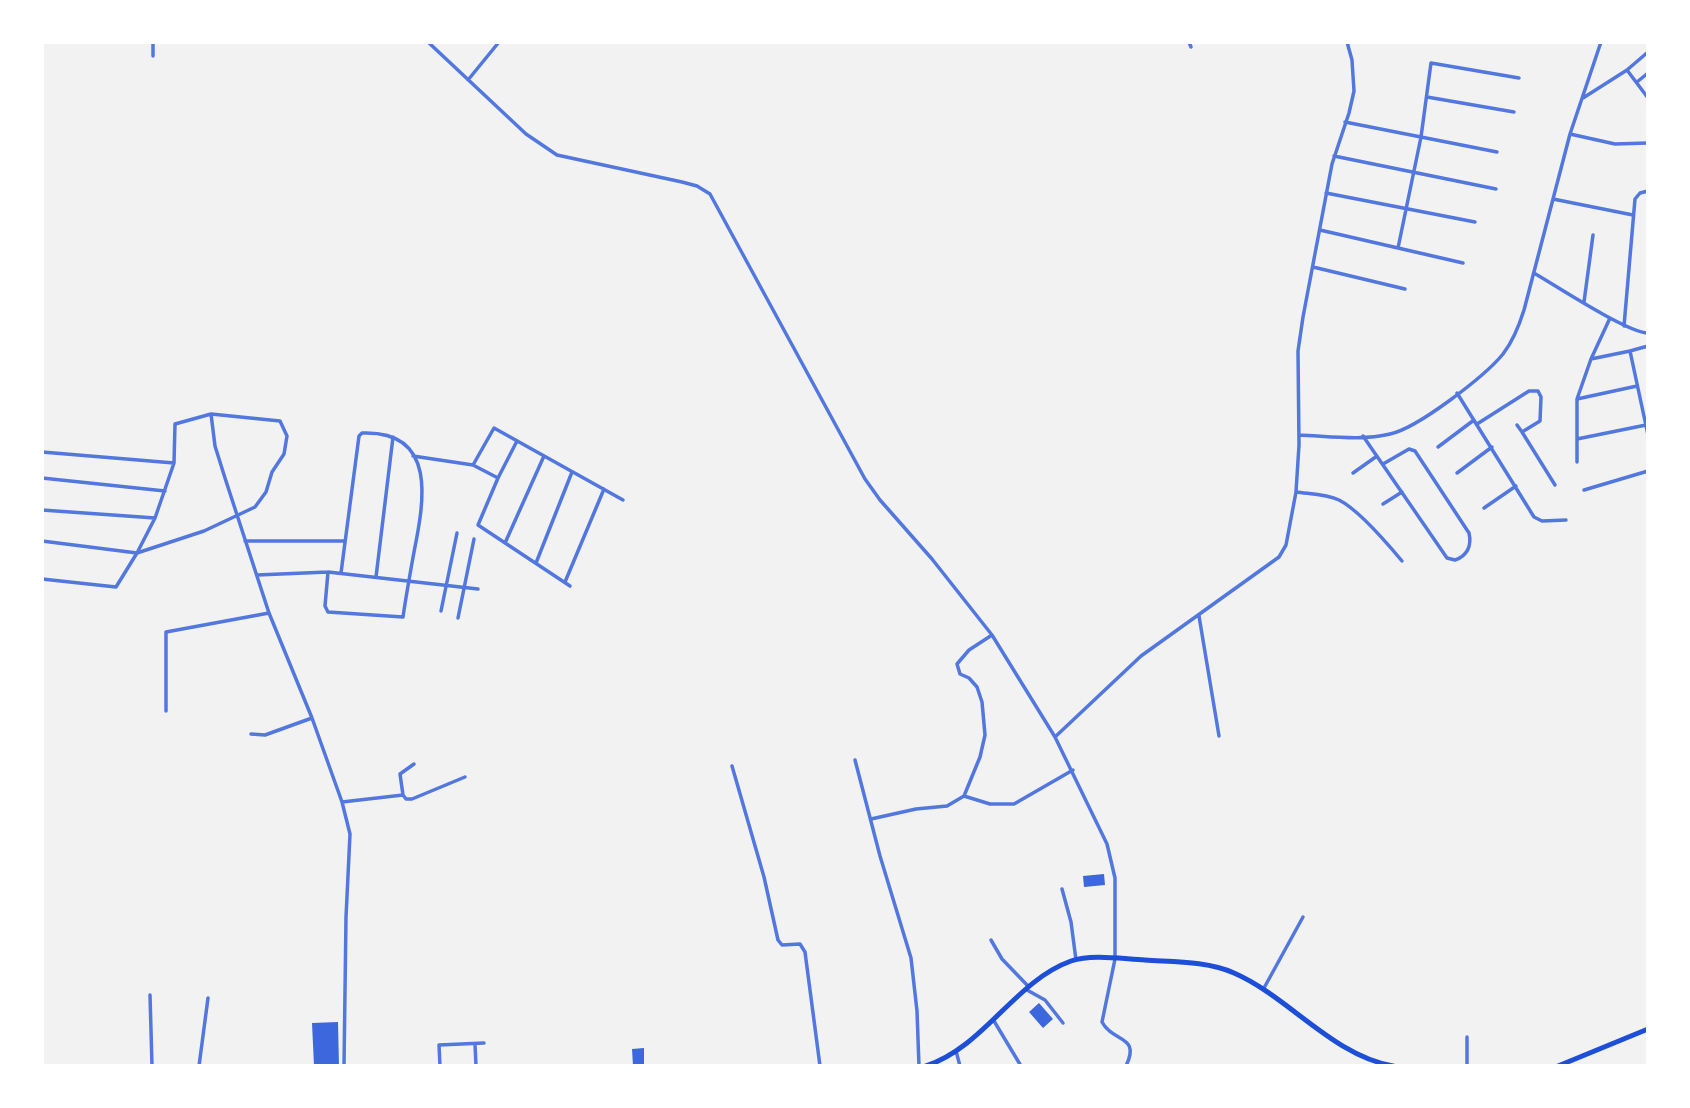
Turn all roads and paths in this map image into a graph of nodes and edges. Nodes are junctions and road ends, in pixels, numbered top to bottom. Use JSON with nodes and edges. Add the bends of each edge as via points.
{"nodes":[{"id":1,"x":153,"y":42,"type":"edge"},
{"id":2,"x":428,"y":42,"type":"edge"},
{"id":3,"x":499,"y":42,"type":"edge"},
{"id":4,"x":1347,"y":42,"type":"edge"},
{"id":5,"x":1601,"y":42,"type":"edge"},
{"id":6,"x":1648,"y":52,"type":"edge"},
{"id":7,"x":153,"y":57,"type":"dead end"},
{"id":8,"x":1627,"y":70,"type":"junction"},
{"id":9,"x":1648,"y":73,"type":"edge"},
{"id":10,"x":1519,"y":78,"type":"dead end"},
{"id":11,"x":468,"y":80,"type":"junction"},
{"id":12,"x":1636,"y":82,"type":"junction"},
{"id":13,"x":1427,"y":97,"type":"junction"},
{"id":14,"x":1648,"y":97,"type":"edge"},
{"id":15,"x":1582,"y":99,"type":"junction"},
{"id":16,"x":1514,"y":112,"type":"dead end"},
{"id":17,"x":1345,"y":122,"type":"junction"},
{"id":18,"x":1570,"y":134,"type":"junction"},
{"id":19,"x":1421,"y":137,"type":"junction"},
{"id":20,"x":1648,"y":143,"type":"edge"},
{"id":21,"x":1497,"y":152,"type":"dead end"},
{"id":22,"x":1334,"y":156,"type":"junction"},
{"id":23,"x":1413,"y":171,"type":"junction"},
{"id":24,"x":1496,"y":189,"type":"dead end"},
{"id":25,"x":1648,"y":191,"type":"edge"},
{"id":26,"x":1326,"y":193,"type":"junction"},
{"id":27,"x":1553,"y":199,"type":"junction"},
{"id":28,"x":1405,"y":209,"type":"junction"},
{"id":29,"x":1633,"y":215,"type":"junction"},
{"id":30,"x":1475,"y":222,"type":"dead end"},
{"id":31,"x":1320,"y":230,"type":"junction"},
{"id":32,"x":1593,"y":235,"type":"dead end"},
{"id":33,"x":1398,"y":248,"type":"junction"},
{"id":34,"x":1463,"y":262,"type":"dead end"},
{"id":35,"x":1313,"y":267,"type":"junction"},
{"id":36,"x":1534,"y":273,"type":"junction"},
{"id":37,"x":1405,"y":289,"type":"dead end"},
{"id":38,"x":1584,"y":302,"type":"junction"},
{"id":39,"x":1610,"y":318,"type":"junction"},
{"id":40,"x":1624,"y":326,"type":"junction"},
{"id":41,"x":1648,"y":333,"type":"edge"},
{"id":42,"x":1648,"y":346,"type":"edge"},
{"id":43,"x":1630,"y":351,"type":"junction"},
{"id":44,"x":1591,"y":359,"type":"junction"},
{"id":45,"x":1637,"y":386,"type":"junction"},
{"id":46,"x":1457,"y":393,"type":"junction"},
{"id":47,"x":1577,"y":399,"type":"junction"},
{"id":48,"x":211,"y":414,"type":"junction"},
{"id":49,"x":1476,"y":422,"type":"junction"},
{"id":50,"x":1517,"y":425,"type":"dead end"},
{"id":51,"x":1646,"y":425,"type":"junction"},
{"id":52,"x":1522,"y":432,"type":"junction"},
{"id":53,"x":1299,"y":435,"type":"junction"},
{"id":54,"x":1648,"y":435,"type":"edge"},
{"id":55,"x":393,"y":436,"type":"junction"},
{"id":56,"x":1363,"y":436,"type":"junction"},
{"id":57,"x":1577,"y":439,"type":"junction"},
{"id":58,"x":517,"y":441,"type":"junction"},
{"id":59,"x":1438,"y":447,"type":"dead end"},
{"id":60,"x":1492,"y":447,"type":"junction"},
{"id":61,"x":42,"y":452,"type":"edge"},
{"id":62,"x":414,"y":456,"type":"junction"},
{"id":63,"x":544,"y":456,"type":"junction"},
{"id":64,"x":1377,"y":456,"type":"junction"},
{"id":65,"x":1577,"y":462,"type":"dead end"},
{"id":66,"x":174,"y":463,"type":"junction"},
{"id":67,"x":1383,"y":464,"type":"junction"},
{"id":68,"x":473,"y":466,"type":"junction"},
{"id":69,"x":1648,"y":471,"type":"edge"},
{"id":70,"x":572,"y":472,"type":"junction"},
{"id":71,"x":1353,"y":473,"type":"dead end"},
{"id":72,"x":1457,"y":473,"type":"dead end"},
{"id":73,"x":42,"y":478,"type":"edge"},
{"id":74,"x":498,"y":478,"type":"junction"},
{"id":75,"x":1516,"y":485,"type":"junction"},
{"id":76,"x":1555,"y":485,"type":"dead end"},
{"id":77,"x":604,"y":489,"type":"junction"},
{"id":78,"x":1584,"y":490,"type":"dead end"},
{"id":79,"x":165,"y":491,"type":"junction"},
{"id":80,"x":1296,"y":492,"type":"junction"},
{"id":81,"x":1402,"y":492,"type":"junction"},
{"id":82,"x":623,"y":499,"type":"dead end"},
{"id":83,"x":1382,"y":504,"type":"dead end"},
{"id":84,"x":1484,"y":508,"type":"dead end"},
{"id":85,"x":42,"y":510,"type":"edge"},
{"id":86,"x":237,"y":516,"type":"junction"},
{"id":87,"x":155,"y":518,"type":"junction"},
{"id":88,"x":1566,"y":520,"type":"dead end"},
{"id":89,"x":457,"y":533,"type":"dead end"},
{"id":90,"x":474,"y":539,"type":"dead end"},
{"id":91,"x":42,"y":541,"type":"edge"},
{"id":92,"x":246,"y":541,"type":"junction"},
{"id":93,"x":345,"y":541,"type":"junction"},
{"id":94,"x":505,"y":542,"type":"junction"},
{"id":95,"x":137,"y":553,"type":"junction"},
{"id":96,"x":1402,"y":561,"type":"dead end"},
{"id":97,"x":536,"y":564,"type":"junction"},
{"id":98,"x":328,"y":572,"type":"junction"},
{"id":99,"x":341,"y":573,"type":"junction"},
{"id":100,"x":257,"y":575,"type":"junction"},
{"id":101,"x":376,"y":577,"type":"junction"},
{"id":102,"x":42,"y":579,"type":"edge"},
{"id":103,"x":409,"y":582,"type":"junction"},
{"id":104,"x":565,"y":582,"type":"junction"},
{"id":105,"x":446,"y":586,"type":"junction"},
{"id":106,"x":570,"y":586,"type":"dead end"},
{"id":107,"x":464,"y":588,"type":"junction"},
{"id":108,"x":478,"y":589,"type":"dead end"},
{"id":109,"x":441,"y":611,"type":"dead end"},
{"id":110,"x":270,"y":613,"type":"junction"},
{"id":111,"x":1199,"y":616,"type":"junction"},
{"id":112,"x":458,"y":618,"type":"dead end"},
{"id":113,"x":992,"y":635,"type":"junction"},
{"id":114,"x":166,"y":710,"type":"dead end"},
{"id":115,"x":312,"y":718,"type":"junction"},
{"id":116,"x":251,"y":734,"type":"dead end"},
{"id":117,"x":1219,"y":736,"type":"dead end"},
{"id":118,"x":1055,"y":737,"type":"junction"},
{"id":119,"x":855,"y":760,"type":"dead end"},
{"id":120,"x":414,"y":764,"type":"dead end"},
{"id":121,"x":732,"y":766,"type":"dead end"},
{"id":122,"x":1073,"y":770,"type":"junction"},
{"id":123,"x":465,"y":777,"type":"dead end"},
{"id":124,"x":403,"y":795,"type":"junction"},
{"id":125,"x":964,"y":796,"type":"junction"},
{"id":126,"x":342,"y":802,"type":"junction"},
{"id":127,"x":871,"y":819,"type":"junction"},
{"id":128,"x":1062,"y":889,"type":"dead end"},
{"id":129,"x":1303,"y":917,"type":"dead end"},
{"id":130,"x":991,"y":940,"type":"dead end"},
{"id":131,"x":1115,"y":959,"type":"junction"},
{"id":132,"x":1076,"y":960,"type":"junction"},
{"id":133,"x":1028,"y":988,"type":"junction"},
{"id":134,"x":1263,"y":990,"type":"junction"},
{"id":135,"x":150,"y":995,"type":"dead end"},
{"id":136,"x":208,"y":998,"type":"dead end"},
{"id":137,"x":994,"y":1021,"type":"junction"},
{"id":138,"x":1063,"y":1023,"type":"dead end"},
{"id":139,"x":1648,"y":1029,"type":"edge"},
{"id":140,"x":1467,"y":1037,"type":"dead end"},
{"id":141,"x":475,"y":1043,"type":"junction"},
{"id":142,"x":484,"y":1043,"type":"dead end"},
{"id":143,"x":956,"y":1051,"type":"junction"},
{"id":144,"x":152,"y":1066,"type":"edge"},
{"id":145,"x":199,"y":1066,"type":"edge"},
{"id":146,"x":344,"y":1066,"type":"edge"},
{"id":147,"x":440,"y":1066,"type":"edge"},
{"id":148,"x":476,"y":1066,"type":"edge"},
{"id":149,"x":820,"y":1066,"type":"edge"},
{"id":150,"x":919,"y":1066,"type":"edge"},
{"id":151,"x":926,"y":1066,"type":"edge"},
{"id":152,"x":960,"y":1066,"type":"edge"},
{"id":153,"x":1021,"y":1066,"type":"edge"},
{"id":154,"x":1126,"y":1066,"type":"edge"},
{"id":155,"x":1393,"y":1066,"type":"edge"},
{"id":156,"x":1466,"y":1066,"type":"edge"},
{"id":157,"x":1559,"y":1066,"type":"edge"}],
"edges":[{"from":1,"to":7,"type":"street"},
{"from":2,"to":11,"type":"street"},
{"from":3,"to":11,"type":"street"},
{"from":4,"to":17,"type":"street","via":[[1354,91]]},
{"from":5,"to":15,"type":"street"},
{"from":6,"to":8,"type":"street"},
{"from":8,"to":12,"type":"street"},
{"from":8,"to":15,"type":"street"},
{"from":9,"to":12,"type":"street"},
{"from":10,"to":13,"type":"street","via":[[1431,63]]},
{"from":11,"to":113,"type":"street","via":[[556,155],[682,182],[710,194],[865,479]]},
{"from":12,"to":14,"type":"street"},
{"from":13,"to":16,"type":"street"},
{"from":13,"to":19,"type":"street"},
{"from":15,"to":18,"type":"street"},
{"from":17,"to":19,"type":"street"},
{"from":17,"to":22,"type":"street"},
{"from":18,"to":20,"type":"street","via":[[1615,144]]},
{"from":18,"to":27,"type":"street"},
{"from":19,"to":21,"type":"street"},
{"from":19,"to":23,"type":"street"},
{"from":22,"to":23,"type":"street"},
{"from":22,"to":26,"type":"street"},
{"from":23,"to":24,"type":"street"},
{"from":23,"to":28,"type":"street"},
{"from":25,"to":29,"type":"street","via":[[1636,196]]},
{"from":26,"to":28,"type":"street"},
{"from":26,"to":31,"type":"street"},
{"from":27,"to":29,"type":"street"},
{"from":27,"to":36,"type":"street"},
{"from":28,"to":30,"type":"street"},
{"from":28,"to":33,"type":"street"},
{"from":29,"to":40,"type":"street"},
{"from":31,"to":33,"type":"street"},
{"from":31,"to":35,"type":"street"},
{"from":32,"to":38,"type":"street"},
{"from":33,"to":34,"type":"street"},
{"from":35,"to":37,"type":"street"},
{"from":35,"to":53,"type":"street","via":[[1298,351]]},
{"from":36,"to":38,"type":"street"},
{"from":36,"to":46,"type":"street","via":[[1509,346]]},
{"from":38,"to":39,"type":"street"},
{"from":39,"to":40,"type":"street"},
{"from":39,"to":44,"type":"street"},
{"from":40,"to":41,"type":"street"},
{"from":42,"to":43,"type":"street"},
{"from":43,"to":44,"type":"street"},
{"from":43,"to":45,"type":"street"},
{"from":44,"to":47,"type":"street"},
{"from":45,"to":47,"type":"street"},
{"from":45,"to":51,"type":"street"},
{"from":46,"to":49,"type":"street"},
{"from":46,"to":56,"type":"street","via":[[1411,426]]},
{"from":47,"to":57,"type":"street"},
{"from":48,"to":66,"type":"street","via":[[176,424]]},
{"from":48,"to":86,"type":"street","via":[[215,446]]},
{"from":48,"to":86,"type":"street","via":[[280,421],[287,436],[284,454],[266,492],[255,507]]},
{"from":49,"to":52,"type":"street","via":[[1534,389],[1541,397],[1541,418]]},
{"from":49,"to":59,"type":"street"},
{"from":49,"to":60,"type":"street"},
{"from":50,"to":52,"type":"street"},
{"from":51,"to":54,"type":"street"},
{"from":51,"to":57,"type":"street"},
{"from":52,"to":76,"type":"street"},
{"from":53,"to":56,"type":"street"},
{"from":53,"to":80,"type":"street"},
{"from":55,"to":62,"type":"street"},
{"from":55,"to":93,"type":"street","via":[[369,432],[359,436]]},
{"from":55,"to":101,"type":"street"},
{"from":56,"to":64,"type":"street"},
{"from":57,"to":65,"type":"street"},
{"from":58,"to":63,"type":"street"},
{"from":58,"to":68,"type":"street","via":[[494,428]]},
{"from":58,"to":74,"type":"street"},
{"from":60,"to":72,"type":"street"},
{"from":60,"to":75,"type":"street"},
{"from":61,"to":66,"type":"street"},
{"from":62,"to":68,"type":"street"},
{"from":62,"to":103,"type":"street","via":[[421,469],[423,510]]},
{"from":63,"to":70,"type":"street"},
{"from":63,"to":94,"type":"street"},
{"from":64,"to":67,"type":"street"},
{"from":64,"to":71,"type":"street"},
{"from":66,"to":79,"type":"street"},
{"from":67,"to":81,"type":"street"},
{"from":67,"to":81,"type":"street","via":[[1409,449],[1415,451],[1469,533],[1465,555],[1447,558]]},
{"from":68,"to":74,"type":"street"},
{"from":69,"to":78,"type":"street"},
{"from":70,"to":77,"type":"street"},
{"from":70,"to":97,"type":"street"},
{"from":73,"to":79,"type":"street"},
{"from":74,"to":94,"type":"street","via":[[478,525]]},
{"from":75,"to":84,"type":"street"},
{"from":75,"to":88,"type":"street","via":[[1536,520]]},
{"from":77,"to":82,"type":"street"},
{"from":77,"to":104,"type":"street"},
{"from":79,"to":87,"type":"street"},
{"from":80,"to":96,"type":"street","via":[[1328,496],[1346,504]]},
{"from":80,"to":111,"type":"street","via":[[1286,545],[1279,557]]},
{"from":81,"to":83,"type":"street"},
{"from":85,"to":87,"type":"street"},
{"from":86,"to":92,"type":"street"},
{"from":86,"to":95,"type":"street"},
{"from":87,"to":95,"type":"street"},
{"from":89,"to":105,"type":"street"},
{"from":90,"to":107,"type":"street"},
{"from":91,"to":95,"type":"street"},
{"from":92,"to":93,"type":"street"},
{"from":92,"to":100,"type":"street"},
{"from":93,"to":99,"type":"street"},
{"from":94,"to":97,"type":"street"},
{"from":95,"to":102,"type":"street","via":[[116,587]]},
{"from":97,"to":104,"type":"street"},
{"from":98,"to":99,"type":"street"},
{"from":98,"to":100,"type":"street"},
{"from":98,"to":103,"type":"street","via":[[328,612],[402,617]]},
{"from":99,"to":101,"type":"street"},
{"from":100,"to":110,"type":"street"},
{"from":101,"to":103,"type":"street"},
{"from":103,"to":105,"type":"street"},
{"from":104,"to":106,"type":"street"},
{"from":105,"to":107,"type":"street"},
{"from":105,"to":109,"type":"street"},
{"from":107,"to":108,"type":"street"},
{"from":107,"to":112,"type":"street"},
{"from":110,"to":114,"type":"street","via":[[166,632]]},
{"from":110,"to":115,"type":"street"},
{"from":111,"to":117,"type":"street"},
{"from":111,"to":118,"type":"street","via":[[1141,656]]},
{"from":113,"to":118,"type":"street"},
{"from":113,"to":125,"type":"street","via":[[957,664],[960,674],[977,687],[985,735]]},
{"from":115,"to":116,"type":"street","via":[[265,735]]},
{"from":115,"to":126,"type":"street"},
{"from":118,"to":122,"type":"street"},
{"from":119,"to":127,"type":"street"},
{"from":120,"to":124,"type":"street","via":[[400,774]]},
{"from":121,"to":149,"type":"street","via":[[778,940],[782,945],[800,944],[805,952]]},
{"from":122,"to":125,"type":"street","via":[[1014,804],[990,804]]},
{"from":122,"to":131,"type":"street","via":[[1111,852]]},
{"from":123,"to":124,"type":"street","via":[[417,797]]},
{"from":124,"to":126,"type":"street"},
{"from":125,"to":127,"type":"street","via":[[947,806]]},
{"from":126,"to":146,"type":"street","via":[[350,834]]},
{"from":127,"to":150,"type":"street","via":[[911,958]]},
{"from":128,"to":132,"type":"street"},
{"from":129,"to":134,"type":"street"},
{"from":130,"to":133,"type":"street"},
{"from":131,"to":132,"type":"highway"},
{"from":131,"to":134,"type":"highway","via":[[1222,968]]},
{"from":131,"to":154,"type":"street","via":[[1102,1022],[1131,1047]]},
{"from":132,"to":133,"type":"highway","via":[[1049,971]]},
{"from":133,"to":137,"type":"highway"},
{"from":133,"to":138,"type":"street","via":[[1045,1000]]},
{"from":134,"to":155,"type":"highway","via":[[1357,1052]]},
{"from":135,"to":144,"type":"street"},
{"from":136,"to":145,"type":"street"},
{"from":137,"to":143,"type":"highway"},
{"from":137,"to":153,"type":"street"},
{"from":139,"to":157,"type":"highway"},
{"from":140,"to":156,"type":"street"},
{"from":141,"to":142,"type":"street"},
{"from":141,"to":147,"type":"street","via":[[439,1045]]},
{"from":141,"to":148,"type":"street"},
{"from":143,"to":151,"type":"highway"},
{"from":143,"to":152,"type":"street"}]}
